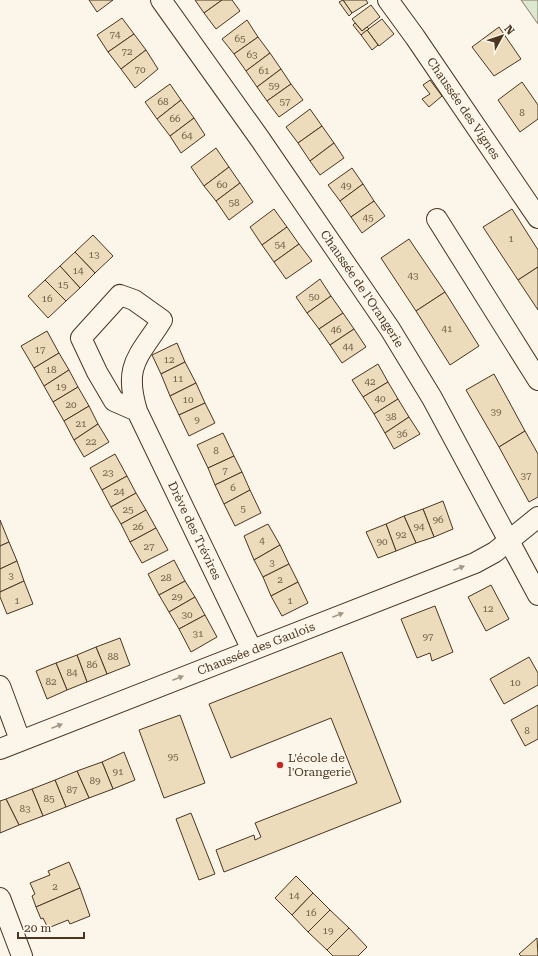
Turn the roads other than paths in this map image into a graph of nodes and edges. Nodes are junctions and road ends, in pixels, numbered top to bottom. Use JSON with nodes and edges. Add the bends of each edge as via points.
{"nodes":[{"id":1,"x":161,"y":0,"type":"edge"},
{"id":2,"x":388,"y":0,"type":"edge"},
{"id":3,"x":538,"y":218,"type":"edge"},
{"id":4,"x":437,"y":219,"type":"dead end"},
{"id":5,"x":538,"y":380,"type":"edge"},
{"id":6,"x":137,"y":411,"type":"junction"},
{"id":7,"x":538,"y":517,"type":"edge"},
{"id":8,"x":508,"y":542,"type":"junction"},
{"id":9,"x":538,"y":595,"type":"edge"},
{"id":10,"x":252,"y":650,"type":"junction"},
{"id":11,"x":0,"y":686,"type":"edge"},
{"id":12,"x":20,"y":740,"type":"junction"},
{"id":13,"x":0,"y":748,"type":"edge"},
{"id":14,"x":2,"y":909,"type":"edge"},
{"id":15,"x":22,"y":956,"type":"edge"}],
"edges":[{"from":1,"to":8,"type":"street","name":"Chaussée de l'Orangerie","via":[[390,329],[432,398]]},
{"from":2,"to":3,"type":"street","name":"Chaussée des Vignes"},
{"from":4,"to":5,"type":"street"},
{"from":6,"to":6,"type":"street","name":"Drève des Trévires","via":[[114,401],[81,338],[120,295],[134,300],[162,320],[138,356],[132,371],[132,393]]},
{"from":6,"to":10,"type":"street","name":"Drève des Trévires"},
{"from":7,"to":8,"type":"street","name":"Chaussée des Gaulois"},
{"from":8,"to":9,"type":"street","name":"Chaussée de l'Orangerie"},
{"from":10,"to":8,"type":"street","name":"Chaussée des Gaulois","one_way":true,"via":[[475,563]]},
{"from":12,"to":10,"type":"street","name":"Chaussée des Gaulois","one_way":true},
{"from":11,"to":12,"type":"street"},
{"from":12,"to":13,"type":"street","name":"Chaussée des Gaulois"},
{"from":14,"to":15,"type":"street"}]}
